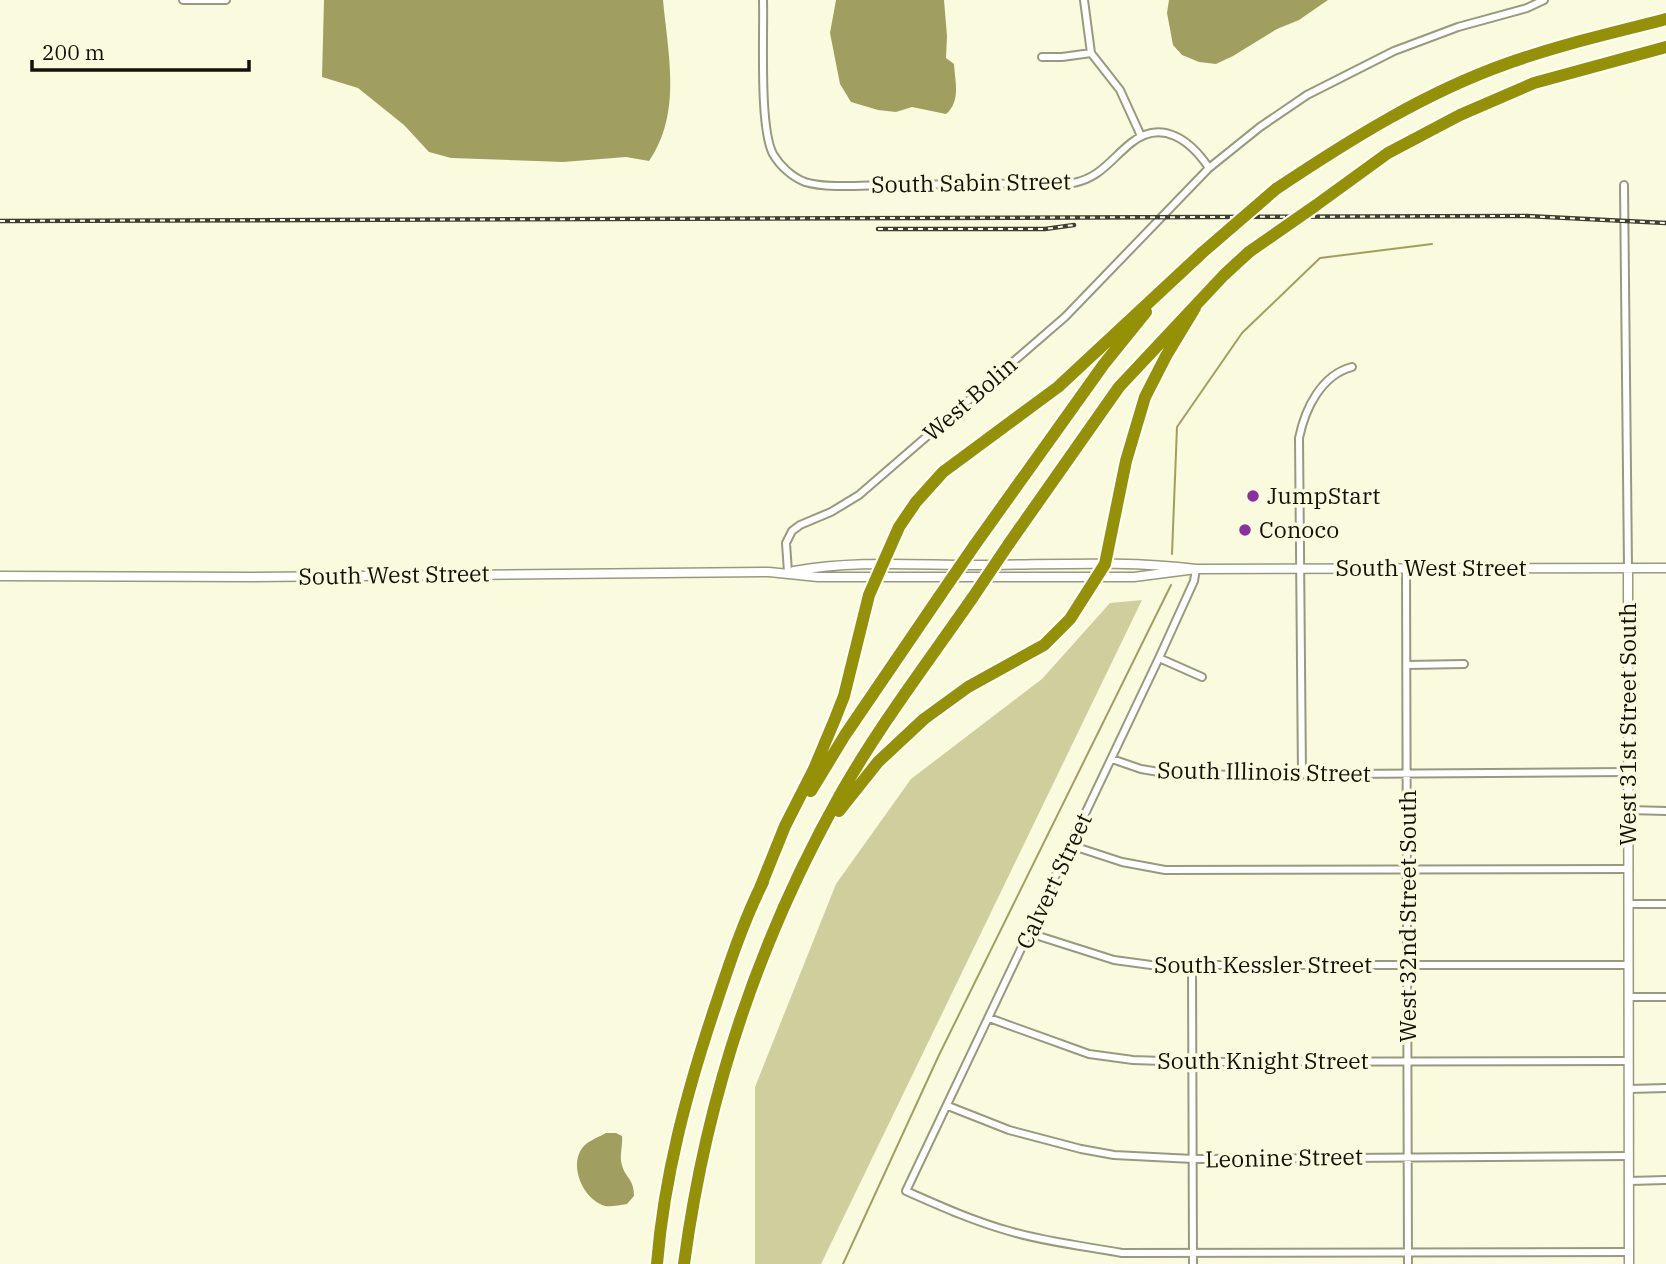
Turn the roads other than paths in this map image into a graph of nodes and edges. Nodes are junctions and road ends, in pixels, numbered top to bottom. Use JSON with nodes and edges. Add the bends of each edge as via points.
{"nodes":[{"id":1,"x":183,"y":0,"type":"edge"},
{"id":2,"x":226,"y":0,"type":"edge"},
{"id":3,"x":763,"y":0,"type":"edge"},
{"id":4,"x":1084,"y":0,"type":"edge"},
{"id":5,"x":1544,"y":0,"type":"edge"},
{"id":6,"x":1666,"y":19,"type":"edge"},
{"id":7,"x":1666,"y":47,"type":"edge"},
{"id":8,"x":1091,"y":53,"type":"junction"},
{"id":9,"x":1042,"y":57,"type":"dead end"},
{"id":10,"x":1141,"y":136,"type":"junction"},
{"id":11,"x":1209,"y":168,"type":"junction"},
{"id":12,"x":1625,"y":185,"type":"dead end"},
{"id":13,"x":1168,"y":285,"type":"junction"},
{"id":14,"x":1195,"y":308,"type":"junction"},
{"id":15,"x":1352,"y":367,"type":"dead end"},
{"id":16,"x":1105,"y":564,"type":"junction"},
{"id":17,"x":883,"y":565,"type":"junction"},
{"id":18,"x":1301,"y":568,"type":"junction"},
{"id":19,"x":1406,"y":568,"type":"junction"},
{"id":20,"x":1628,"y":568,"type":"junction"},
{"id":21,"x":1666,"y":568,"type":"edge"},
{"id":22,"x":1196,"y":569,"type":"junction"},
{"id":23,"x":788,"y":572,"type":"junction"},
{"id":24,"x":0,"y":576,"type":"edge"},
{"id":25,"x":1098,"y":576,"type":"junction"},
{"id":26,"x":876,"y":578,"type":"junction"},
{"id":27,"x":1159,"y":658,"type":"junction"},
{"id":28,"x":1464,"y":664,"type":"dead end"},
{"id":29,"x":1407,"y":665,"type":"junction"},
{"id":30,"x":1202,"y":677,"type":"dead end"},
{"id":31,"x":1112,"y":759,"type":"junction"},
{"id":32,"x":1628,"y":772,"type":"junction"},
{"id":33,"x":1407,"y":774,"type":"junction"},
{"id":34,"x":1301,"y":775,"type":"junction"},
{"id":35,"x":1629,"y":810,"type":"junction"},
{"id":36,"x":1666,"y":811,"type":"edge"},
{"id":37,"x":1070,"y":845,"type":"junction"},
{"id":38,"x":807,"y":857,"type":"junction"},
{"id":39,"x":1629,"y":869,"type":"junction"},
{"id":40,"x":1407,"y":870,"type":"junction"},
{"id":41,"x":760,"y":888,"type":"junction"},
{"id":42,"x":1629,"y":904,"type":"junction"},
{"id":43,"x":1666,"y":904,"type":"edge"},
{"id":44,"x":1029,"y":933,"type":"junction"},
{"id":45,"x":1408,"y":965,"type":"junction"},
{"id":46,"x":1629,"y":965,"type":"junction"},
{"id":47,"x":1192,"y":966,"type":"junction"},
{"id":48,"x":1629,"y":997,"type":"junction"},
{"id":49,"x":1666,"y":997,"type":"edge"},
{"id":50,"x":989,"y":1018,"type":"junction"},
{"id":51,"x":1408,"y":1061,"type":"junction"},
{"id":52,"x":1629,"y":1061,"type":"junction"},
{"id":53,"x":1192,"y":1062,"type":"junction"},
{"id":54,"x":1666,"y":1088,"type":"edge"},
{"id":55,"x":1629,"y":1089,"type":"junction"},
{"id":56,"x":948,"y":1106,"type":"junction"},
{"id":57,"x":1409,"y":1156,"type":"junction"},
{"id":58,"x":1629,"y":1156,"type":"junction"},
{"id":59,"x":1193,"y":1159,"type":"junction"},
{"id":60,"x":1666,"y":1180,"type":"edge"},
{"id":61,"x":1629,"y":1181,"type":"junction"},
{"id":62,"x":1629,"y":1252,"type":"junction"},
{"id":63,"x":1193,"y":1254,"type":"junction"},
{"id":64,"x":1408,"y":1254,"type":"junction"},
{"id":65,"x":657,"y":1264,"type":"edge"},
{"id":66,"x":684,"y":1264,"type":"edge"},
{"id":67,"x":1193,"y":1264,"type":"edge"},
{"id":68,"x":1408,"y":1264,"type":"edge"},
{"id":69,"x":1629,"y":1264,"type":"edge"}],
"edges":[{"from":1,"to":2,"type":"street"},
{"from":3,"to":10,"type":"street","name":"South Sabin Street","via":[[766,135],[775,157],[797,178],[817,184],[1073,183],[1106,169]]},
{"from":4,"to":8,"type":"street"},
{"from":5,"to":11,"type":"street","via":[[1425,39],[1340,76],[1260,127]]},
{"from":6,"to":13,"type":"highway","bridge":true,"via":[[1507,64],[1463,81],[1377,126],[1276,189]]},
{"from":7,"to":14,"type":"highway","bridge":true,"via":[[1534,83],[1388,153],[1250,252]]},
{"from":8,"to":9,"type":"street"},
{"from":8,"to":10,"type":"street","via":[[1120,90]]},
{"from":10,"to":11,"type":"street","via":[[1166,133],[1179,137],[1193,146]]},
{"from":11,"to":23,"type":"street","name":"West Bolin","via":[[1065,317],[859,495],[792,531],[786,543]]},
{"from":12,"to":20,"type":"street","name":"West 31st Street South"},
{"from":13,"to":17,"type":"highway","via":[[1040,403],[943,472],[899,527]]},
{"from":13,"to":41,"type":"highway","bridge":true,"via":[[1104,364],[939,597],[805,800]]},
{"from":14,"to":16,"type":"highway","via":[[1152,381],[1138,416]]},
{"from":14,"to":38,"type":"highway","bridge":true,"via":[[1119,387],[870,745]]},
{"from":15,"to":18,"type":"street","via":[[1340,370],[1323,385],[1303,417],[1299,438]]},
{"from":16,"to":17,"type":"street","name":"South West Street"},
{"from":16,"to":22,"type":"street","name":"South West Street"},
{"from":16,"to":25,"type":"highway"},
{"from":17,"to":23,"type":"street","name":"South West Street"},
{"from":17,"to":26,"type":"highway"},
{"from":18,"to":19,"type":"street","name":"South West Street"},
{"from":18,"to":22,"type":"street","name":"South West Street"},
{"from":18,"to":34,"type":"street"},
{"from":19,"to":20,"type":"street","name":"South West Street"},
{"from":19,"to":29,"type":"street","name":"West 32nd Street South"},
{"from":20,"to":21,"type":"street","name":"South West Street"},
{"from":20,"to":32,"type":"street","name":"West 31st Street South"},
{"from":22,"to":25,"type":"street","name":"South West Street","via":[[1134,577]]},
{"from":22,"to":27,"type":"street","name":"Calvert Street"},
{"from":23,"to":24,"type":"street","name":"South West Street"},
{"from":23,"to":26,"type":"street","name":"South West Street"},
{"from":25,"to":26,"type":"street","name":"South West Street"},
{"from":25,"to":38,"type":"highway","via":[[1070,620],[1044,645],[947,701],[886,754]]},
{"from":26,"to":41,"type":"highway","via":[[844,696]]},
{"from":27,"to":30,"type":"street"},
{"from":27,"to":31,"type":"street","name":"Calvert Street"},
{"from":28,"to":29,"type":"street"},
{"from":29,"to":33,"type":"street","name":"West 32nd Street South"},
{"from":31,"to":34,"type":"street","name":"South Illinois Street","via":[[1160,774]]},
{"from":31,"to":37,"type":"street","name":"Calvert Street"},
{"from":32,"to":33,"type":"street","name":"South Illinois Street"},
{"from":32,"to":35,"type":"street","name":"West 31st Street South"},
{"from":33,"to":34,"type":"street","name":"South Illinois Street"},
{"from":33,"to":40,"type":"street","name":"West 32nd Street South"},
{"from":35,"to":36,"type":"street"},
{"from":35,"to":39,"type":"street","name":"West 31st Street South"},
{"from":37,"to":40,"type":"street","via":[[1157,870]]},
{"from":37,"to":44,"type":"street","name":"Calvert Street"},
{"from":38,"to":66,"type":"highway","via":[[765,949],[725,1066],[699,1172]]},
{"from":39,"to":40,"type":"street"},
{"from":39,"to":42,"type":"street","name":"West 31st Street South"},
{"from":40,"to":45,"type":"street","name":"West 32nd Street South"},
{"from":41,"to":65,"type":"highway","via":[[692,1081],[669,1176]]},
{"from":42,"to":43,"type":"street"},
{"from":42,"to":46,"type":"street","name":"West 31st Street South"},
{"from":44,"to":47,"type":"street","name":"South Kessler Street","via":[[1114,960]]},
{"from":44,"to":50,"type":"street","name":"Calvert Street"},
{"from":45,"to":46,"type":"street","name":"South Kessler Street"},
{"from":45,"to":47,"type":"street","name":"South Kessler Street"},
{"from":45,"to":51,"type":"street","name":"West 32nd Street South"},
{"from":46,"to":48,"type":"street","name":"West 31st Street South"},
{"from":47,"to":53,"type":"street"},
{"from":48,"to":49,"type":"street"},
{"from":48,"to":52,"type":"street","name":"West 31st Street South"},
{"from":50,"to":53,"type":"street","name":"South Knight Street","via":[[1089,1054]]},
{"from":50,"to":56,"type":"street","name":"Calvert Street"},
{"from":51,"to":52,"type":"street","name":"South Knight Street"},
{"from":51,"to":53,"type":"street","name":"South Knight Street"},
{"from":51,"to":57,"type":"street","name":"West 32nd Street South"},
{"from":52,"to":55,"type":"street","name":"West 31st Street South"},
{"from":53,"to":59,"type":"street"},
{"from":54,"to":55,"type":"street"},
{"from":55,"to":58,"type":"street","name":"West 31st Street South"},
{"from":56,"to":59,"type":"street","name":"Leonine Street","via":[[1009,1130],[1081,1149]]},
{"from":56,"to":63,"type":"street","name":"Calvert Street","via":[[906,1191],[991,1226],[1051,1242],[1122,1253]]},
{"from":57,"to":58,"type":"street","name":"Leonine Street"},
{"from":57,"to":59,"type":"street","name":"Leonine Street"},
{"from":57,"to":64,"type":"street","name":"West 32nd Street South"},
{"from":58,"to":61,"type":"street","name":"West 31st Street South"},
{"from":59,"to":63,"type":"street"},
{"from":60,"to":61,"type":"street"},
{"from":61,"to":62,"type":"street","name":"West 31st Street South"},
{"from":62,"to":64,"type":"street"},
{"from":62,"to":69,"type":"street","name":"West 31st Street South"},
{"from":63,"to":64,"type":"street"},
{"from":63,"to":67,"type":"street"},
{"from":64,"to":68,"type":"street","name":"West 32nd Street South"}]}
